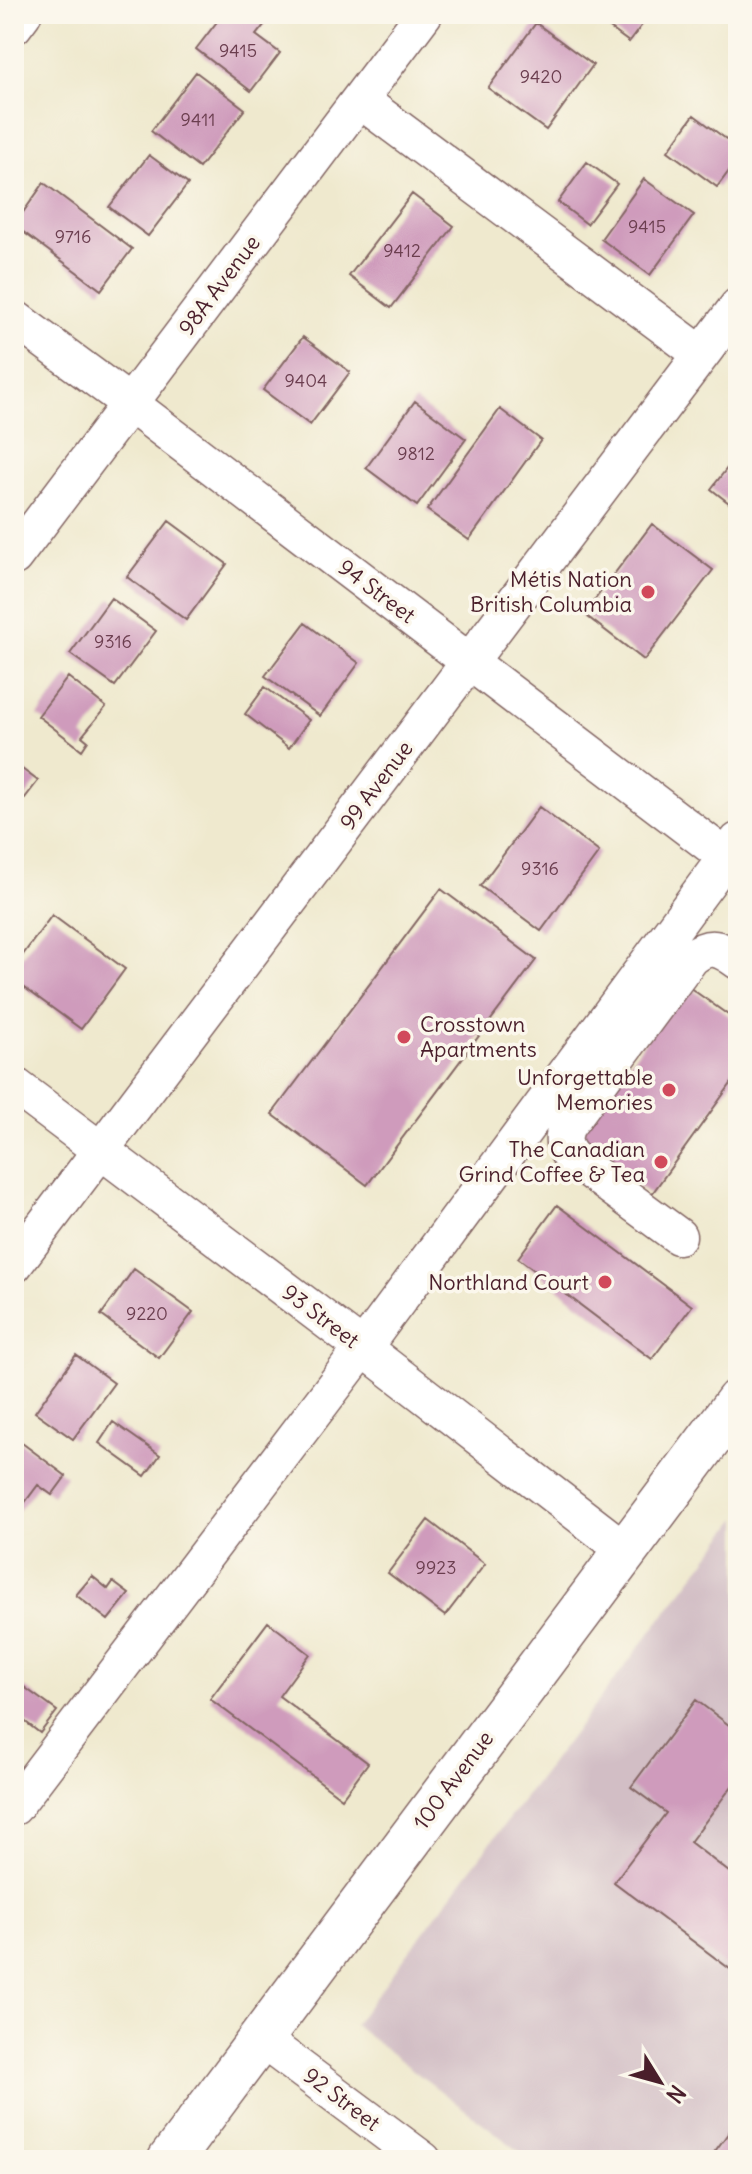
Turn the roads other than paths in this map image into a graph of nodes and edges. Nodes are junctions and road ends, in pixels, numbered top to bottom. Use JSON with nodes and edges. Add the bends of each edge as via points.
{"nodes":[{"id":1,"x":23,"y":14,"type":"edge"},
{"id":2,"x":424,"y":14,"type":"edge"},
{"id":3,"x":14,"y":26,"type":"edge"},
{"id":4,"x":360,"y":100,"type":"junction"},
{"id":5,"x":738,"y":306,"type":"edge"},
{"id":6,"x":14,"y":318,"type":"edge"},
{"id":7,"x":701,"y":354,"type":"junction"},
{"id":8,"x":129,"y":403,"type":"junction"},
{"id":9,"x":14,"y":557,"type":"edge"},
{"id":10,"x":469,"y":661,"type":"junction"},
{"id":11,"x":734,"y":855,"type":"edge"},
{"id":12,"x":738,"y":961,"type":"edge"},
{"id":13,"x":14,"y":1085,"type":"edge"},
{"id":14,"x":100,"y":1150,"type":"junction"},
{"id":15,"x":678,"y":1236,"type":"dead end"},
{"id":16,"x":14,"y":1265,"type":"edge"},
{"id":17,"x":363,"y":1348,"type":"junction"},
{"id":18,"x":738,"y":1401,"type":"edge"},
{"id":19,"x":625,"y":1550,"type":"junction"},
{"id":20,"x":14,"y":1807,"type":"edge"},
{"id":21,"x":261,"y":2039,"type":"junction"},
{"id":22,"x":170,"y":2160,"type":"edge"},
{"id":23,"x":423,"y":2160,"type":"edge"}],
"edges":[{"from":1,"to":3,"type":"street"},
{"from":2,"to":4,"type":"street","name":"98A Avenue"},
{"from":4,"to":7,"type":"street"},
{"from":4,"to":8,"type":"street","name":"98A Avenue"},
{"from":5,"to":7,"type":"street","name":"99 Avenue"},
{"from":6,"to":8,"type":"street","name":"94 Street"},
{"from":7,"to":10,"type":"street","name":"99 Avenue"},
{"from":8,"to":9,"type":"street","name":"98A Avenue"},
{"from":8,"to":10,"type":"street","name":"94 Street"},
{"from":10,"to":11,"type":"street","name":"94 Street"},
{"from":10,"to":14,"type":"street","name":"99 Avenue"},
{"from":11,"to":17,"type":"street"},
{"from":12,"to":15,"type":"street","via":[[708,948],[691,958],[563,1136],[571,1157]]},
{"from":13,"to":14,"type":"street","name":"93 Street"},
{"from":14,"to":16,"type":"street","name":"99 Avenue"},
{"from":14,"to":17,"type":"street","name":"93 Street"},
{"from":17,"to":19,"type":"street","name":"93 Street"},
{"from":17,"to":20,"type":"street"},
{"from":18,"to":19,"type":"main road","name":"100 Avenue"},
{"from":19,"to":21,"type":"main road","name":"100 Avenue"},
{"from":21,"to":22,"type":"main road","name":"100 Avenue"},
{"from":21,"to":23,"type":"street","name":"92 Street"}]}
